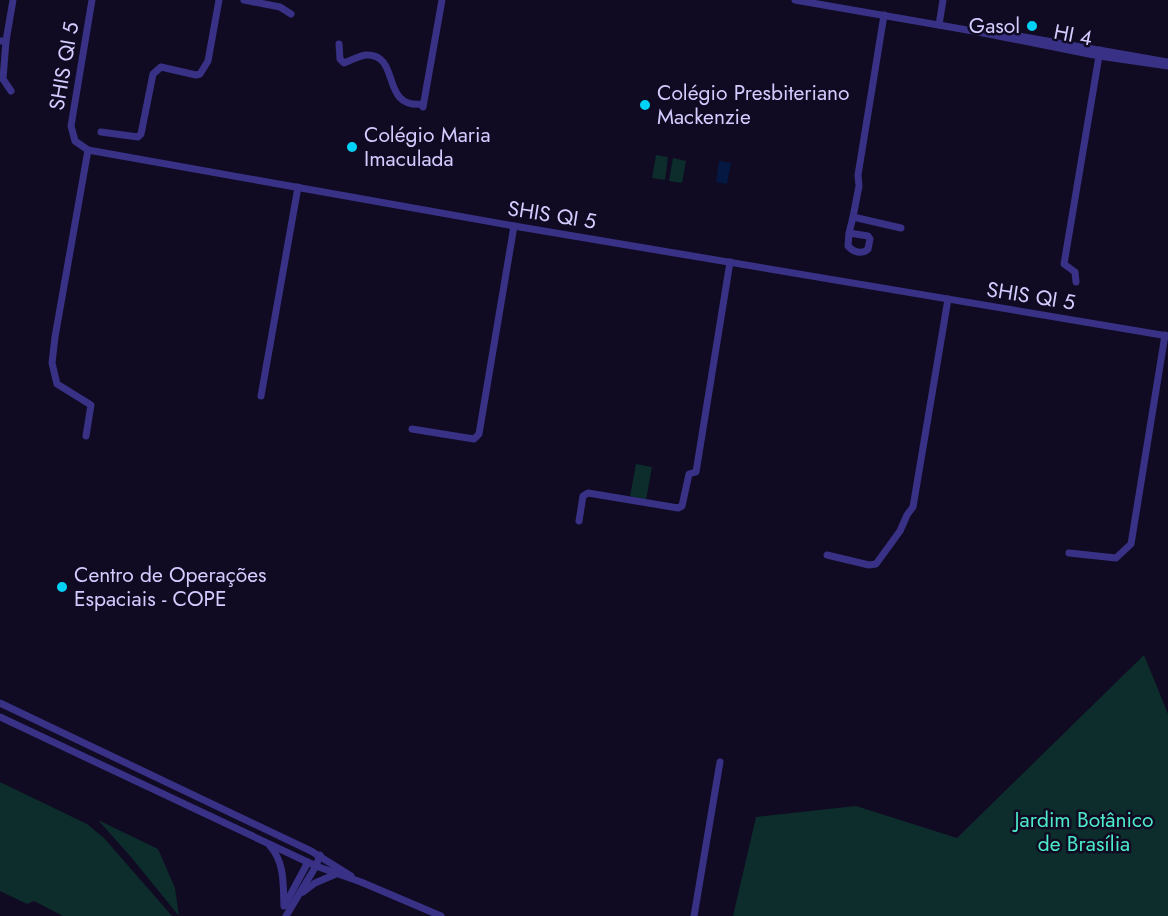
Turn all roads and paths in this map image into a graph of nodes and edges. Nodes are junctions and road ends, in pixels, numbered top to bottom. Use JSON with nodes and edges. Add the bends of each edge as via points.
{"nodes":[{"id":1,"x":13,"y":0,"type":"edge"},
{"id":2,"x":92,"y":0,"type":"edge"},
{"id":3,"x":219,"y":0,"type":"edge"},
{"id":4,"x":244,"y":0,"type":"edge"},
{"id":5,"x":442,"y":0,"type":"edge"},
{"id":6,"x":795,"y":0,"type":"edge"},
{"id":7,"x":943,"y":0,"type":"edge"},
{"id":8,"x":291,"y":14,"type":"dead end"},
{"id":9,"x":884,"y":15,"type":"junction"},
{"id":10,"x":939,"y":25,"type":"junction"},
{"id":11,"x":3,"y":41,"type":"edge"},
{"id":12,"x":339,"y":45,"type":"dead end"},
{"id":13,"x":1100,"y":53,"type":"junction"},
{"id":14,"x":1168,"y":64,"type":"edge"},
{"id":15,"x":12,"y":91,"type":"dead end"},
{"id":16,"x":101,"y":132,"type":"dead end"},
{"id":17,"x":88,"y":150,"type":"junction"},
{"id":18,"x":298,"y":187,"type":"junction"},
{"id":19,"x":853,"y":217,"type":"junction"},
{"id":20,"x":514,"y":225,"type":"junction"},
{"id":21,"x":901,"y":228,"type":"dead end"},
{"id":22,"x":849,"y":233,"type":"dead end"},
{"id":23,"x":730,"y":262,"type":"junction"},
{"id":24,"x":1076,"y":282,"type":"dead end"},
{"id":25,"x":948,"y":299,"type":"junction"},
{"id":26,"x":1166,"y":335,"type":"edge"},
{"id":27,"x":261,"y":396,"type":"dead end"},
{"id":28,"x":412,"y":429,"type":"dead end"},
{"id":29,"x":86,"y":436,"type":"dead end"},
{"id":30,"x":579,"y":521,"type":"dead end"},
{"id":31,"x":1069,"y":553,"type":"dead end"},
{"id":32,"x":827,"y":555,"type":"dead end"},
{"id":33,"x":0,"y":703,"type":"edge"},
{"id":34,"x":0,"y":717,"type":"edge"},
{"id":35,"x":720,"y":762,"type":"dead end"},
{"id":36,"x":268,"y":844,"type":"junction"},
{"id":37,"x":320,"y":855,"type":"junction"},
{"id":38,"x":308,"y":862,"type":"junction"},
{"id":39,"x":316,"y":866,"type":"junction"},
{"id":40,"x":336,"y":874,"type":"junction"},
{"id":41,"x":361,"y":882,"type":"junction"},
{"id":42,"x":299,"y":895,"type":"junction"},
{"id":43,"x":284,"y":906,"type":"junction"},
{"id":44,"x":284,"y":916,"type":"edge"},
{"id":45,"x":441,"y":916,"type":"edge"},
{"id":46,"x":694,"y":916,"type":"edge"}],
"edges":[{"from":1,"to":11,"type":"street"},
{"from":2,"to":17,"type":"street","name":"SHIS QI 5","via":[[71,126],[75,141]]},
{"from":3,"to":16,"type":"street","via":[[208,60],[200,74],[156,69],[141,134],[138,137]]},
{"from":4,"to":8,"type":"street","via":[[280,7]]},
{"from":5,"to":12,"type":"street","via":[[423,106],[398,96],[382,60],[368,55],[344,63]]},
{"from":6,"to":9,"type":"street","name":"HI 4"},
{"from":7,"to":10,"type":"street"},
{"from":9,"to":10,"type":"street","name":"HI 4"},
{"from":9,"to":19,"type":"street"},
{"from":10,"to":13,"type":"street","name":"HI 4"},
{"from":11,"to":15,"type":"street","via":[[3,80]]},
{"from":13,"to":14,"type":"street","name":"HI 4"},
{"from":13,"to":24,"type":"street","via":[[1064,264],[1075,272]]},
{"from":17,"to":18,"type":"street","name":"SHIS QI 5"},
{"from":17,"to":29,"type":"street","via":[[52,363],[57,384],[91,405]]},
{"from":18,"to":20,"type":"street","name":"SHIS QI 5"},
{"from":18,"to":27,"type":"street"},
{"from":19,"to":21,"type":"street"},
{"from":19,"to":22,"type":"street"},
{"from":20,"to":23,"type":"street","name":"SHIS QI 5"},
{"from":20,"to":28,"type":"street","via":[[479,434],[474,439]]},
{"from":23,"to":25,"type":"street","name":"SHIS QI 5"},
{"from":23,"to":30,"type":"street","via":[[696,472],[689,474],[682,506],[588,493],[583,496]]},
{"from":25,"to":26,"type":"street","name":"SHIS QI 5"},
{"from":25,"to":32,"type":"street","via":[[913,507],[876,564]]},
{"from":26,"to":31,"type":"street","via":[[1131,544],[1116,558]]},
{"from":33,"to":37,"type":"street"},
{"from":34,"to":36,"type":"street"},
{"from":35,"to":46,"type":"street"},
{"from":36,"to":38,"type":"street"},
{"from":36,"to":43,"type":"street","via":[[282,866]]},
{"from":37,"to":39,"type":"street"},
{"from":37,"to":41,"type":"street"},
{"from":38,"to":39,"type":"street"},
{"from":38,"to":43,"type":"street"},
{"from":39,"to":40,"type":"street"},
{"from":39,"to":42,"type":"street"},
{"from":40,"to":41,"type":"street"},
{"from":40,"to":42,"type":"street"},
{"from":41,"to":45,"type":"street"},
{"from":42,"to":44,"type":"street"},
{"from":43,"to":44,"type":"street"}]}
